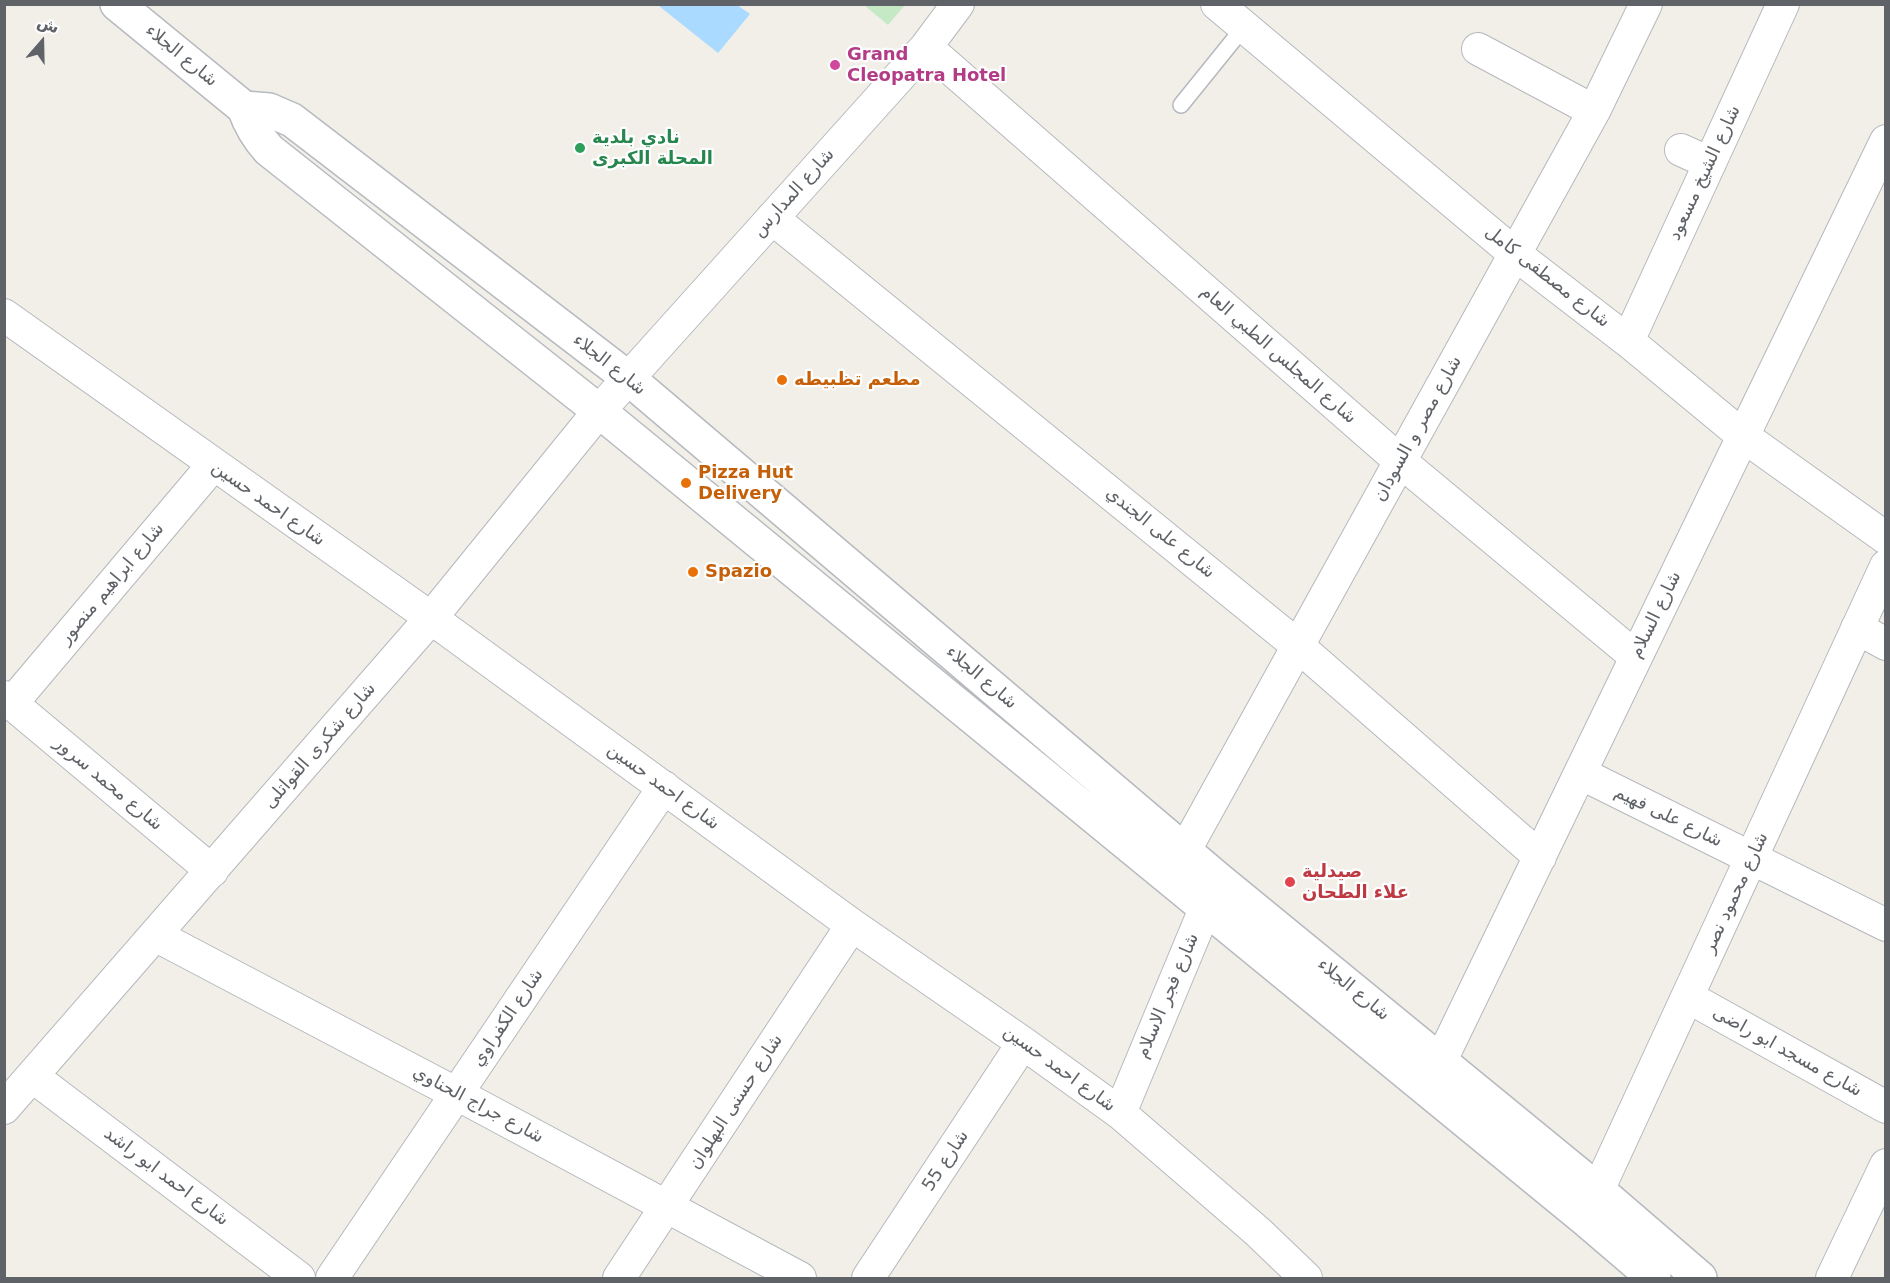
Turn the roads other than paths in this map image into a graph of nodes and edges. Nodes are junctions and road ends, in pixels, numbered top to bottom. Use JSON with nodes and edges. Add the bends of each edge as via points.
{"nodes":[{"id":1,"x":117,"y":4,"type":"edge"},
{"id":2,"x":958,"y":4,"type":"edge"},
{"id":3,"x":1217,"y":4,"type":"edge"},
{"id":4,"x":1646,"y":4,"type":"edge"},
{"id":5,"x":1783,"y":4,"type":"edge"},
{"id":6,"x":1244,"y":27,"type":"junction"},
{"id":7,"x":926,"y":47,"type":"junction"},
{"id":8,"x":1478,"y":49,"type":"dead end"},
{"id":9,"x":1181,"y":105,"type":"dead end"},
{"id":10,"x":244,"y":108,"type":"junction"},
{"id":11,"x":1594,"y":111,"type":"junction"},
{"id":12,"x":1886,"y":141,"type":"edge"},
{"id":13,"x":1681,"y":150,"type":"dead end"},
{"id":14,"x":1710,"y":163,"type":"junction"},
{"id":15,"x":772,"y":218,"type":"junction"},
{"id":16,"x":1515,"y":254,"type":"junction"},
{"id":17,"x":4,"y":315,"type":"edge"},
{"id":18,"x":1628,"y":341,"type":"junction"},
{"id":19,"x":628,"y":378,"type":"junction"},
{"id":20,"x":599,"y":411,"type":"junction"},
{"id":21,"x":1743,"y":436,"type":"junction"},
{"id":22,"x":1400,"y":461,"type":"junction"},
{"id":23,"x":213,"y":465,"type":"junction"},
{"id":24,"x":1886,"y":538,"type":"edge"},
{"id":25,"x":1886,"y":567,"type":"edge"},
{"id":26,"x":431,"y":618,"type":"junction"},
{"id":27,"x":1857,"y":628,"type":"junction"},
{"id":28,"x":1886,"y":644,"type":"edge"},
{"id":29,"x":1298,"y":646,"type":"junction"},
{"id":30,"x":1636,"y":657,"type":"junction"},
{"id":31,"x":8,"y":700,"type":"edge"},
{"id":32,"x":1580,"y":773,"type":"junction"},
{"id":33,"x":664,"y":788,"type":"junction"},
{"id":34,"x":1185,"y":850,"type":"junction"},
{"id":35,"x":1540,"y":857,"type":"junction"},
{"id":36,"x":1752,"y":858,"type":"junction"},
{"id":37,"x":212,"y":871,"type":"junction"},
{"id":38,"x":1218,"y":879,"type":"junction"},
{"id":39,"x":1205,"y":908,"type":"junction"},
{"id":40,"x":852,"y":925,"type":"junction"},
{"id":41,"x":1886,"y":925,"type":"edge"},
{"id":42,"x":155,"y":935,"type":"junction"},
{"id":43,"x":1688,"y":997,"type":"junction"},
{"id":44,"x":1023,"y":1043,"type":"junction"},
{"id":45,"x":1434,"y":1075,"type":"junction"},
{"id":46,"x":32,"y":1076,"type":"junction"},
{"id":47,"x":457,"y":1094,"type":"junction"},
{"id":48,"x":1886,"y":1107,"type":"edge"},
{"id":49,"x":4,"y":1108,"type":"edge"},
{"id":50,"x":1120,"y":1113,"type":"junction"},
{"id":51,"x":1886,"y":1165,"type":"edge"},
{"id":52,"x":1592,"y":1205,"type":"junction"},
{"id":53,"x":667,"y":1207,"type":"junction"},
{"id":54,"x":299,"y":1278,"type":"edge"},
{"id":55,"x":332,"y":1278,"type":"edge"},
{"id":56,"x":619,"y":1278,"type":"edge"},
{"id":57,"x":800,"y":1278,"type":"edge"},
{"id":58,"x":868,"y":1278,"type":"edge"},
{"id":59,"x":1306,"y":1278,"type":"edge"},
{"id":60,"x":1654,"y":1278,"type":"edge"},
{"id":61,"x":1700,"y":1278,"type":"edge"},
{"id":62,"x":1832,"y":1278,"type":"edge"}],
"edges":[{"from":1,"to":10,"type":"street","name":"شارع الجلاء"},
{"from":2,"to":7,"type":"street","name":"شارع المدارس"},
{"from":3,"to":6,"type":"street","name":"شارع مصطفى كامل"},
{"from":4,"to":11,"type":"street","name":"شارع مصر و السودان"},
{"from":5,"to":14,"type":"street","name":"شارع الشيخ مسعود"},
{"from":6,"to":9,"type":"lane"},
{"from":6,"to":16,"type":"street","name":"شارع مصطفى كامل"},
{"from":7,"to":15,"type":"street","name":"شارع المدارس"},
{"from":7,"to":22,"type":"street","name":"شارع المجلس الطبي العام"},
{"from":8,"to":11,"type":"street"},
{"from":10,"to":19,"type":"street","name":"شارع الجلاء","via":[[269,110],[292,120]]},
{"from":10,"to":20,"type":"street","name":"شارع الجلاء","via":[[249,123],[269,150]]},
{"from":11,"to":16,"type":"street","name":"شارع مصر و السودان"},
{"from":12,"to":21,"type":"street","name":"شارع السلام"},
{"from":13,"to":14,"type":"street"},
{"from":14,"to":18,"type":"street","name":"شارع الشيخ مسعود"},
{"from":15,"to":19,"type":"street","name":"شارع المدارس"},
{"from":15,"to":29,"type":"street","name":"شارع على الجندي"},
{"from":16,"to":18,"type":"street","name":"شارع مصطفى كامل"},
{"from":16,"to":22,"type":"street","name":"شارع مصر و السودان"},
{"from":17,"to":23,"type":"street","name":"شارع احمد حسين"},
{"from":18,"to":21,"type":"street","name":"شارع مصطفى كامل"},
{"from":19,"to":20,"type":"street","name":"شارع شكرى القواتلى"},
{"from":19,"to":34,"type":"street","name":"شارع الجلاء"},
{"from":20,"to":26,"type":"street","name":"شارع شكرى القواتلى"},
{"from":20,"to":39,"type":"street","name":"شارع الجلاء"},
{"from":21,"to":24,"type":"street","name":"شارع مصطفى كامل"},
{"from":21,"to":30,"type":"street","name":"شارع السلام"},
{"from":22,"to":29,"type":"street","name":"شارع مصر و السودان"},
{"from":22,"to":30,"type":"street","name":"شارع المجلس الطبي العام"},
{"from":23,"to":26,"type":"street","name":"شارع احمد حسين"},
{"from":23,"to":31,"type":"street","name":"شارع ابراهيم منصور"},
{"from":25,"to":27,"type":"street","name":"شارع محمود نصر"},
{"from":26,"to":33,"type":"street","name":"شارع احمد حسين"},
{"from":26,"to":37,"type":"street","name":"شارع شكرى القواتلى"},
{"from":27,"to":28,"type":"street"},
{"from":27,"to":36,"type":"street","name":"شارع محمود نصر"},
{"from":29,"to":34,"type":"street","name":"شارع مصر و السودان"},
{"from":29,"to":35,"type":"street","name":"شارع على الجندي"},
{"from":30,"to":32,"type":"street","name":"شارع السلام"},
{"from":31,"to":37,"type":"street","name":"شارع محمد سرور"},
{"from":32,"to":35,"type":"street","name":"شارع السلام"},
{"from":32,"to":36,"type":"street","name":"شارع على فهيم"},
{"from":33,"to":40,"type":"street","name":"شارع احمد حسين"},
{"from":33,"to":47,"type":"street","name":"شارع الكفراوي"},
{"from":34,"to":38,"type":"street","name":"شارع الجلاء"},
{"from":35,"to":45,"type":"street","name":"شارع السلام"},
{"from":36,"to":41,"type":"street","name":"شارع على فهيم"},
{"from":36,"to":43,"type":"street","name":"شارع محمود نصر"},
{"from":37,"to":42,"type":"street","name":"شارع شكرى القواتلى"},
{"from":38,"to":39,"type":"street","name":"شارع فجر الاسلام"},
{"from":38,"to":45,"type":"street","name":"شارع الجلاء"},
{"from":39,"to":45,"type":"street","name":"شارع الجلاء"},
{"from":39,"to":50,"type":"street","name":"شارع فجر الاسلام"},
{"from":40,"to":44,"type":"street","name":"شارع احمد حسين"},
{"from":40,"to":53,"type":"street","name":"شارع حسنى البهلوان"},
{"from":42,"to":46,"type":"street","name":"شارع شكرى القواتلى"},
{"from":42,"to":47,"type":"street","name":"شارع جراج الحناوي"},
{"from":43,"to":48,"type":"street","name":"شارع مسجد ابو راضى"},
{"from":43,"to":52,"type":"street","name":"شارع محمود نصر"},
{"from":44,"to":50,"type":"street","name":"شارع احمد حسين"},
{"from":44,"to":58,"type":"street","name":"شارع 55"},
{"from":45,"to":52,"type":"street","name":"شارع الجلاء"},
{"from":46,"to":49,"type":"street","name":"شارع شكرى القواتلى"},
{"from":46,"to":54,"type":"street","name":"شارع احمد ابو راشد"},
{"from":47,"to":53,"type":"street","name":"شارع جراج الحناوي"},
{"from":47,"to":55,"type":"street","name":"شارع الكفراوي"},
{"from":50,"to":59,"type":"street","name":"شارع احمد حسين"},
{"from":51,"to":62,"type":"street"},
{"from":52,"to":60,"type":"street","name":"شارع الجلاء"},
{"from":52,"to":61,"type":"street","name":"شارع الجلاء"},
{"from":53,"to":56,"type":"street","name":"شارع حسنى البهلوان"},
{"from":53,"to":57,"type":"street","name":"شارع جراج الحناوي"}]}
